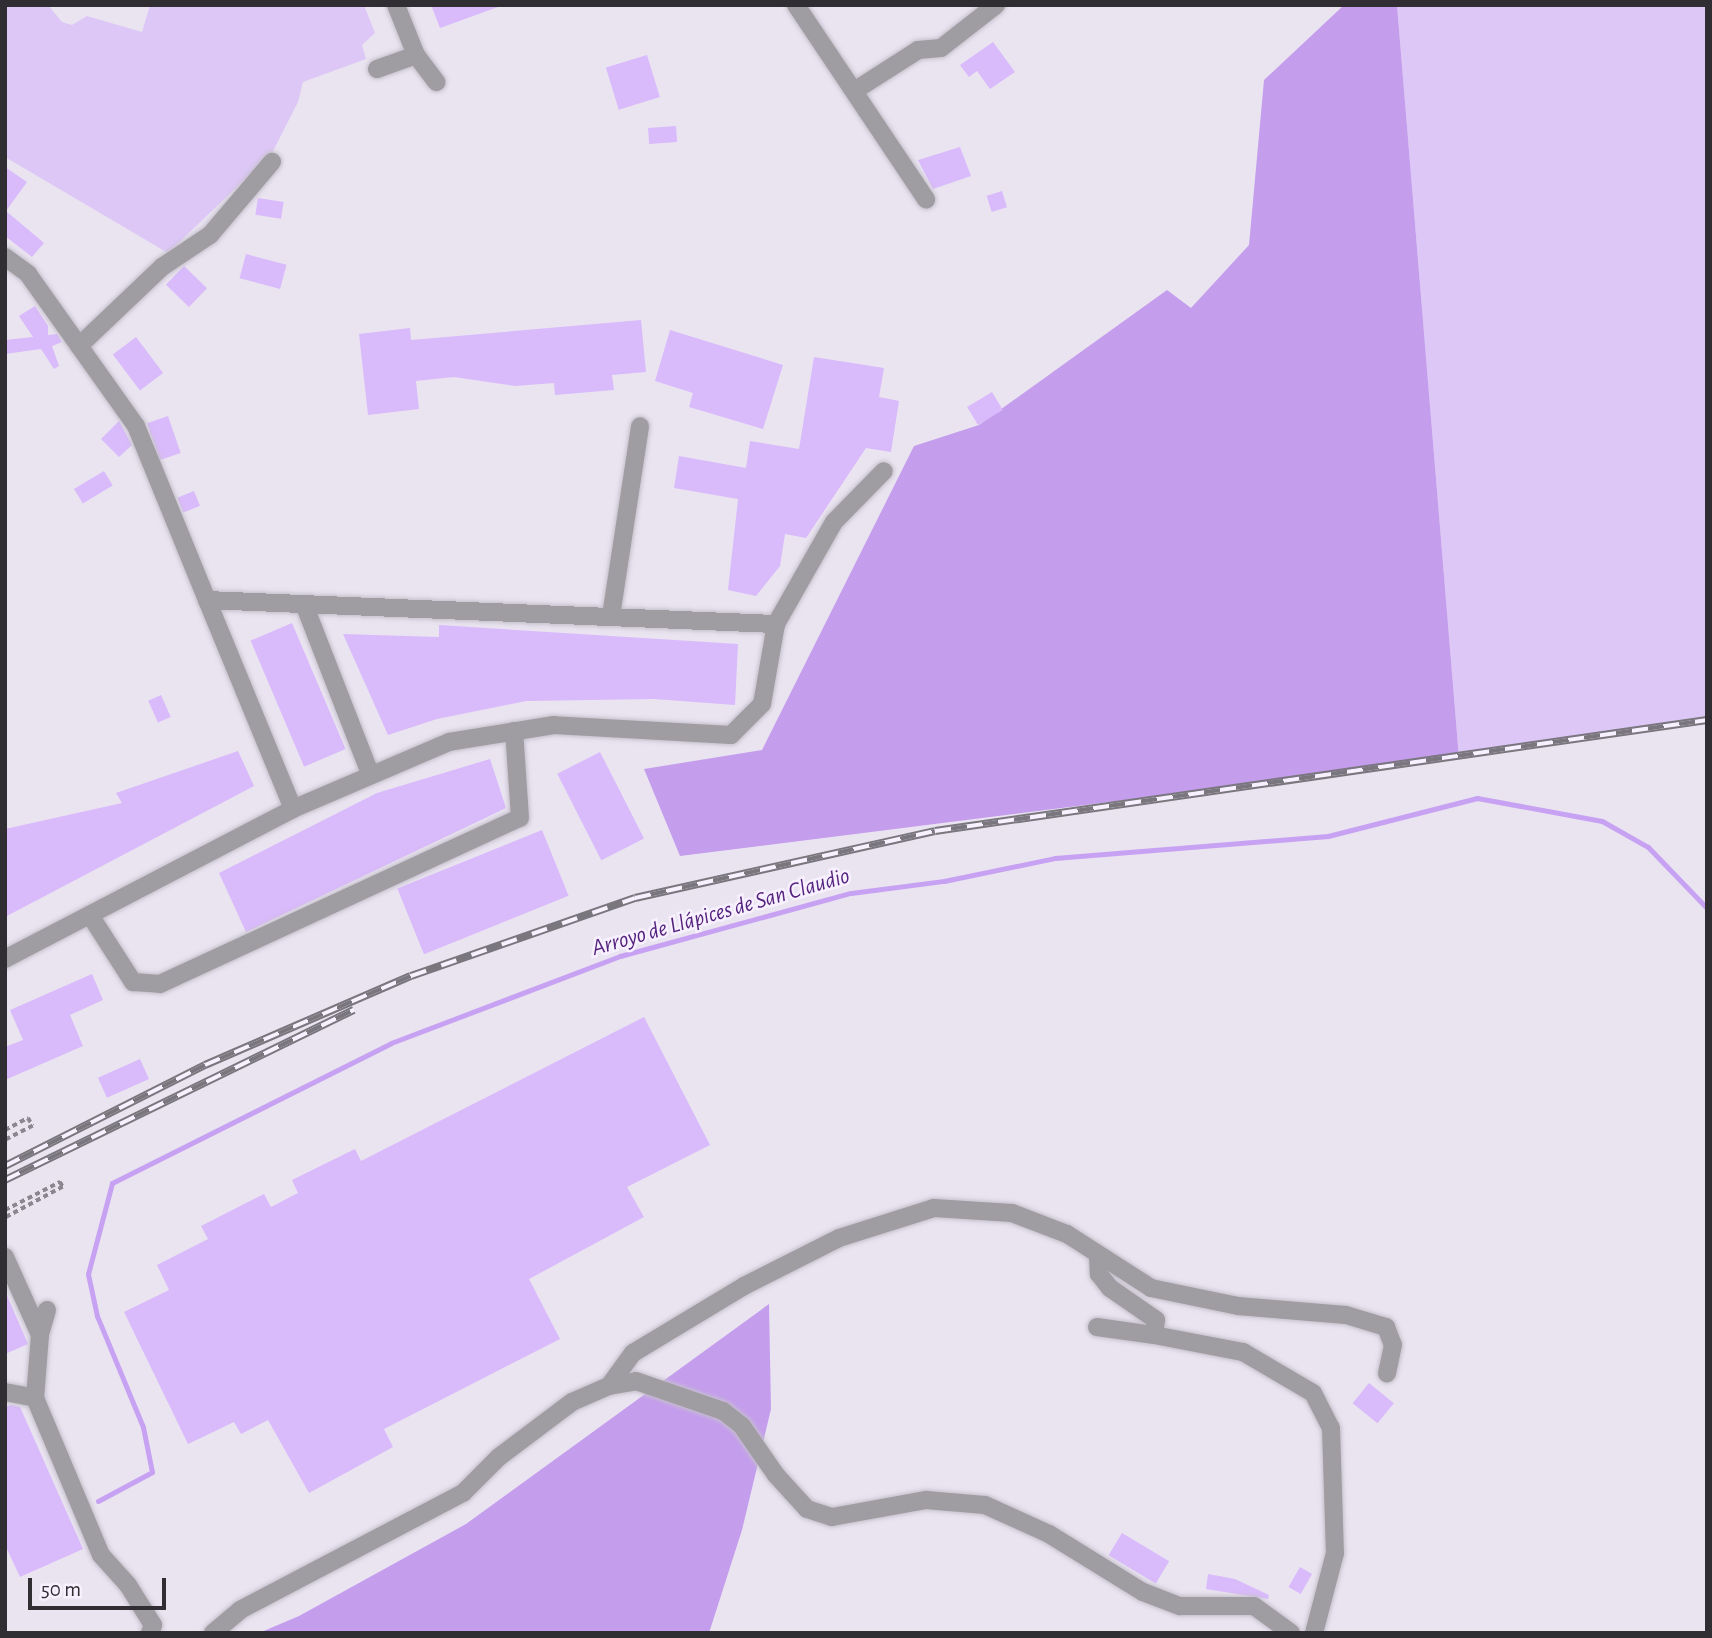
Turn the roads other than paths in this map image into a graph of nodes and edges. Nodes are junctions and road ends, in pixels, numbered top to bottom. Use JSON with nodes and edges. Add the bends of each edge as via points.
{"nodes":[{"id":1,"x":396,"y":5,"type":"edge"},
{"id":2,"x":796,"y":5,"type":"edge"},
{"id":3,"x":996,"y":5,"type":"edge"},
{"id":4,"x":416,"y":55,"type":"junction"},
{"id":5,"x":377,"y":69,"type":"dead end"},
{"id":6,"x":436,"y":82,"type":"dead end"},
{"id":7,"x":854,"y":91,"type":"junction"},
{"id":8,"x":272,"y":162,"type":"dead end"},
{"id":9,"x":926,"y":199,"type":"dead end"},
{"id":10,"x":5,"y":257,"type":"edge"},
{"id":11,"x":79,"y":346,"type":"junction"},
{"id":12,"x":640,"y":426,"type":"dead end"},
{"id":13,"x":884,"y":471,"type":"dead end"},
{"id":14,"x":207,"y":600,"type":"junction"},
{"id":15,"x":303,"y":604,"type":"junction"},
{"id":16,"x":611,"y":616,"type":"junction"},
{"id":17,"x":776,"y":624,"type":"junction"},
{"id":18,"x":514,"y":732,"type":"junction"},
{"id":19,"x":370,"y":773,"type":"junction"},
{"id":20,"x":293,"y":809,"type":"junction"},
{"id":21,"x":90,"y":915,"type":"junction"},
{"id":22,"x":5,"y":960,"type":"edge"},
{"id":23,"x":5,"y":1257,"type":"edge"},
{"id":24,"x":1098,"y":1257,"type":"junction"},
{"id":25,"x":47,"y":1310,"type":"dead end"},
{"id":26,"x":1097,"y":1326,"type":"dead end"},
{"id":27,"x":40,"y":1335,"type":"junction"},
{"id":28,"x":1154,"y":1335,"type":"junction"},
{"id":29,"x":1387,"y":1373,"type":"dead end"},
{"id":30,"x":609,"y":1386,"type":"junction"},
{"id":31,"x":5,"y":1392,"type":"edge"},
{"id":32,"x":35,"y":1398,"type":"junction"},
{"id":33,"x":150,"y":1633,"type":"edge"},
{"id":34,"x":213,"y":1633,"type":"edge"},
{"id":35,"x":1291,"y":1633,"type":"edge"},
{"id":36,"x":1314,"y":1633,"type":"edge"}],
"edges":[{"from":1,"to":4,"type":"street"},
{"from":2,"to":7,"type":"street"},
{"from":3,"to":7,"type":"street","via":[[941,48],[918,50]]},
{"from":4,"to":5,"type":"street"},
{"from":4,"to":6,"type":"street"},
{"from":7,"to":9,"type":"street"},
{"from":8,"to":11,"type":"street","via":[[209,235],[162,267]]},
{"from":10,"to":11,"type":"street","via":[[28,274]]},
{"from":11,"to":14,"type":"street","via":[[136,426]]},
{"from":12,"to":16,"type":"street"},
{"from":13,"to":17,"type":"street","via":[[834,522]]},
{"from":14,"to":15,"type":"street"},
{"from":14,"to":20,"type":"street"},
{"from":15,"to":16,"type":"street"},
{"from":15,"to":19,"type":"street"},
{"from":16,"to":17,"type":"street"},
{"from":17,"to":18,"type":"street","via":[[762,704],[731,735],[554,725]]},
{"from":18,"to":19,"type":"street","via":[[449,742]]},
{"from":18,"to":21,"type":"street","via":[[520,818],[160,984],[133,982]]},
{"from":19,"to":20,"type":"street"},
{"from":20,"to":21,"type":"street"},
{"from":21,"to":22,"type":"street"},
{"from":23,"to":27,"type":"street"},
{"from":24,"to":28,"type":"street","via":[[1099,1274],[1110,1288],[1156,1320]]},
{"from":24,"to":29,"type":"street","via":[[1151,1288],[1238,1306],[1346,1315],[1386,1327],[1393,1345]]},
{"from":24,"to":30,"type":"street","via":[[1067,1234],[1012,1213],[934,1208],[839,1238],[744,1286],[633,1353]]},
{"from":25,"to":27,"type":"street"},
{"from":26,"to":28,"type":"street"},
{"from":27,"to":32,"type":"street"},
{"from":28,"to":36,"type":"street","via":[[1243,1352],[1313,1393],[1331,1428],[1335,1553]]},
{"from":30,"to":34,"type":"street","via":[[572,1402],[537,1426],[463,1493],[240,1611]]},
{"from":30,"to":35,"type":"street","via":[[636,1381],[723,1411],[742,1426],[776,1475],[807,1508],[832,1517],[926,1500],[985,1505],[1049,1534],[1143,1592],[1180,1606],[1254,1606]]},
{"from":31,"to":32,"type":"street"},
{"from":32,"to":33,"type":"street","via":[[101,1555],[128,1584],[153,1625]]}]}
